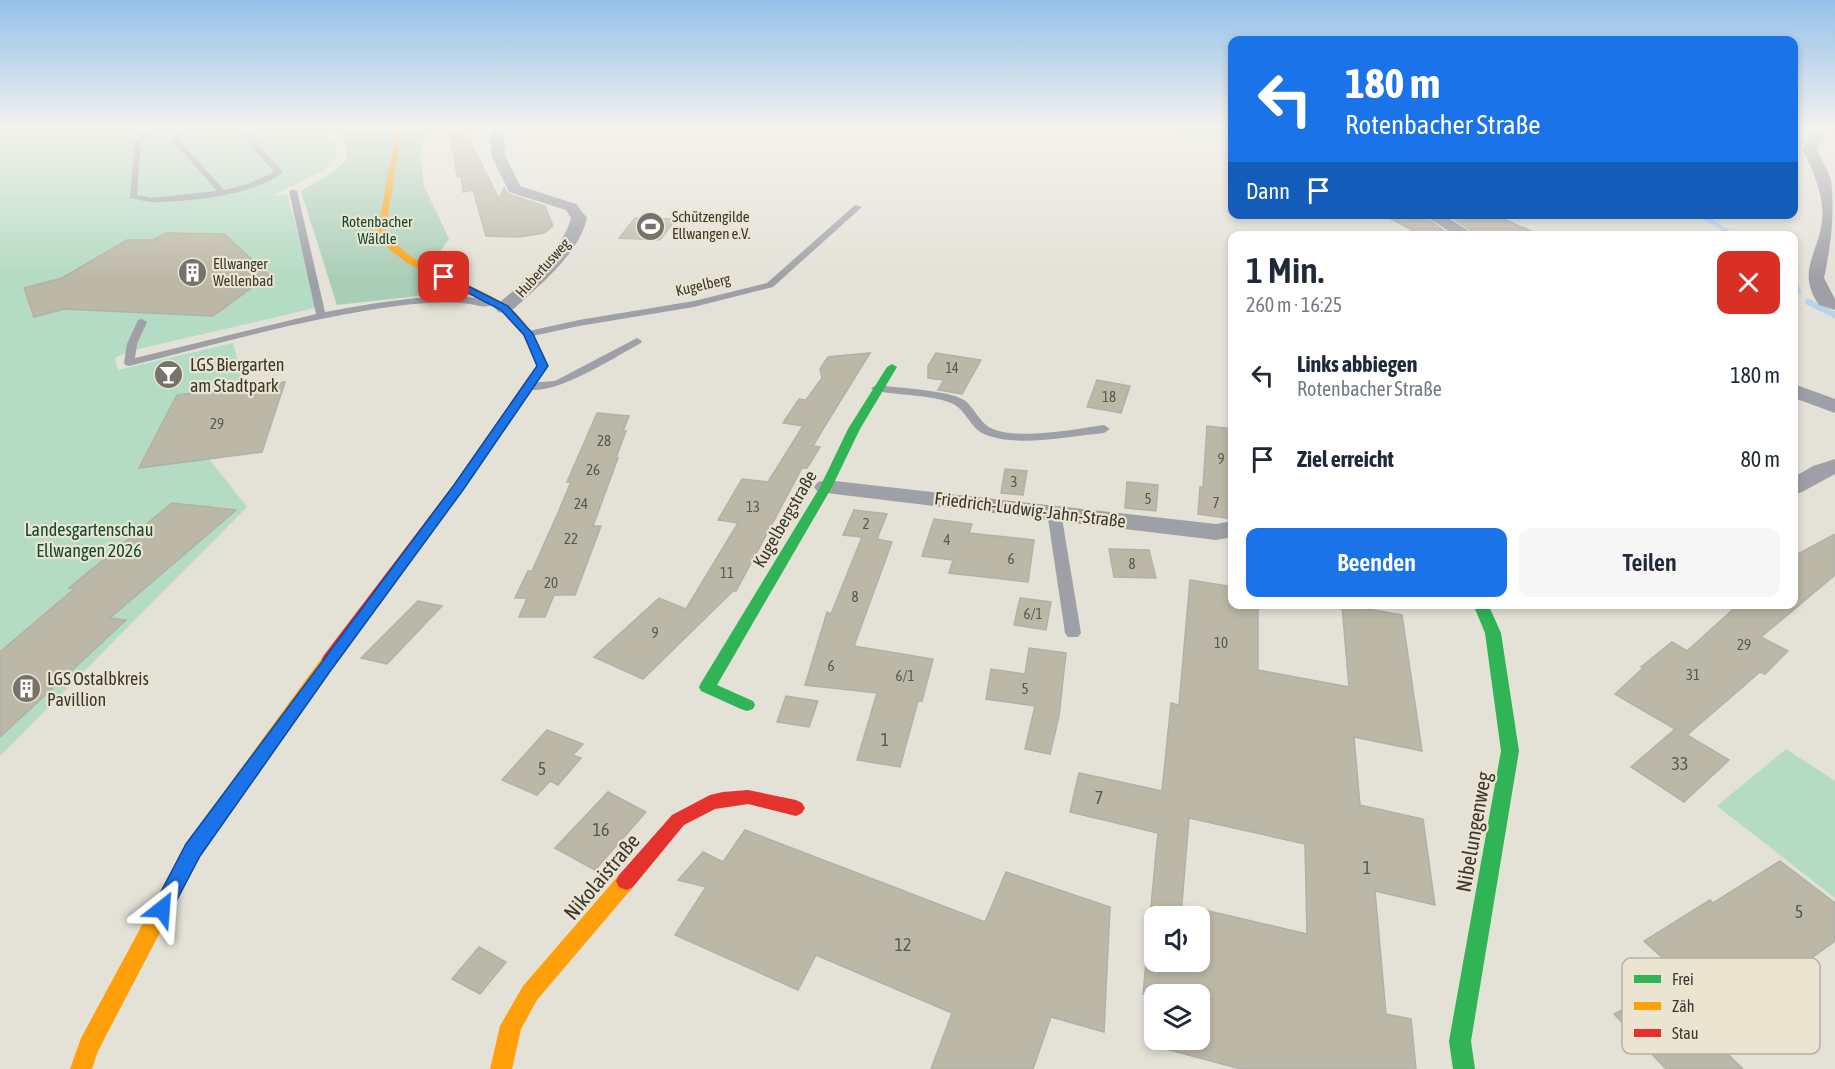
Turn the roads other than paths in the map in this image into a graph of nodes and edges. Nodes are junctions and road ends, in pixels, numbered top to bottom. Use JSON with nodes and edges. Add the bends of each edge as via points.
{"nodes":[{"id":1,"x":135,"y":179,"type":"edge"},
{"id":2,"x":210,"y":179,"type":"edge"},
{"id":3,"x":267,"y":179,"type":"edge"},
{"id":4,"x":391,"y":179,"type":"edge"},
{"id":5,"x":509,"y":179,"type":"edge"},
{"id":6,"x":1823,"y":179,"type":"edge"},
{"id":7,"x":293,"y":190,"type":"dead end"},
{"id":8,"x":221,"y":191,"type":"junction"},
{"id":9,"x":858,"y":207,"type":"dead end"},
{"id":10,"x":1439,"y":219,"type":"edge"},
{"id":11,"x":1460,"y":231,"type":"edge"},
{"id":12,"x":1830,"y":303,"type":"edge"},
{"id":13,"x":504,"y":308,"type":"junction"},
{"id":14,"x":321,"y":315,"type":"junction"},
{"id":15,"x":142,"y":322,"type":"dead end"},
{"id":16,"x":528,"y":334,"type":"junction"},
{"id":17,"x":637,"y":341,"type":"dead end"},
{"id":18,"x":892,"y":367,"type":"dead end"},
{"id":19,"x":528,"y":386,"type":"junction"},
{"id":20,"x":877,"y":388,"type":"junction"},
{"id":21,"x":1798,"y":392,"type":"edge"},
{"id":22,"x":1835,"y":406,"type":"edge"},
{"id":23,"x":1104,"y":429,"type":"dead end"},
{"id":24,"x":1835,"y":466,"type":"edge"},
{"id":25,"x":1798,"y":485,"type":"edge"},
{"id":26,"x":826,"y":487,"type":"junction"},
{"id":27,"x":1054,"y":512,"type":"junction"},
{"id":28,"x":1228,"y":530,"type":"edge"},
{"id":29,"x":1482,"y":609,"type":"edge"},
{"id":30,"x":1073,"y":633,"type":"dead end"},
{"id":31,"x":747,"y":705,"type":"dead end"},
{"id":32,"x":796,"y":808,"type":"dead end"},
{"id":33,"x":81,"y":1069,"type":"edge"},
{"id":34,"x":501,"y":1069,"type":"edge"},
{"id":35,"x":1464,"y":1069,"type":"edge"}],
"edges":[{"from":1,"to":8,"type":"lane","via":[[133,196],[151,200]]},
{"from":2,"to":8,"type":"lane"},
{"from":3,"to":8,"type":"lane","via":[[256,185]]},
{"from":4,"to":13,"type":"street","via":[[381,232],[392,247],[410,261]]},
{"from":5,"to":13,"type":"street","name":"Hubertusweg","via":[[514,189],[571,207],[579,218],[575,232],[535,280]]},
{"from":6,"to":12,"type":"street","via":[[1830,220],[1815,278]]},
{"from":7,"to":14,"type":"lane"},
{"from":9,"to":16,"type":"lane","name":"Kugelberg","via":[[770,285],[694,304]]},
{"from":10,"to":11,"type":"street"},
{"from":13,"to":14,"type":"lane","via":[[464,299],[425,298]]},
{"from":13,"to":16,"type":"street"},
{"from":14,"to":15,"type":"lane","via":[[129,363]]},
{"from":16,"to":19,"type":"street","via":[[542,366]]},
{"from":17,"to":19,"type":"lane","via":[[557,384]]},
{"from":18,"to":20,"type":"street","name":"Kugelbergstraße"},
{"from":19,"to":33,"type":"street","via":[[458,488],[184,850]]},
{"from":20,"to":23,"type":"lane","via":[[964,403],[975,422],[1004,436]]},
{"from":20,"to":26,"type":"street","name":"Kugelbergstraße"},
{"from":21,"to":22,"type":"street"},
{"from":24,"to":25,"type":"street"},
{"from":26,"to":27,"type":"street","name":"Friedrich-Ludwig-Jahn-Straße"},
{"from":26,"to":31,"type":"street","name":"Kugelbergstraße","via":[[706,687]]},
{"from":27,"to":28,"type":"street","name":"Friedrich-Ludwig-Jahn-Straße","via":[[1216,532]]},
{"from":27,"to":30,"type":"lane"},
{"from":29,"to":35,"type":"street","name":"Nibelungenweg","via":[[1493,633],[1510,751],[1460,1041]]},
{"from":32,"to":34,"type":"street","name":"Nikolaistraße","via":[[753,796],[728,797],[707,803],[678,820],[530,993],[511,1026]]}]}
